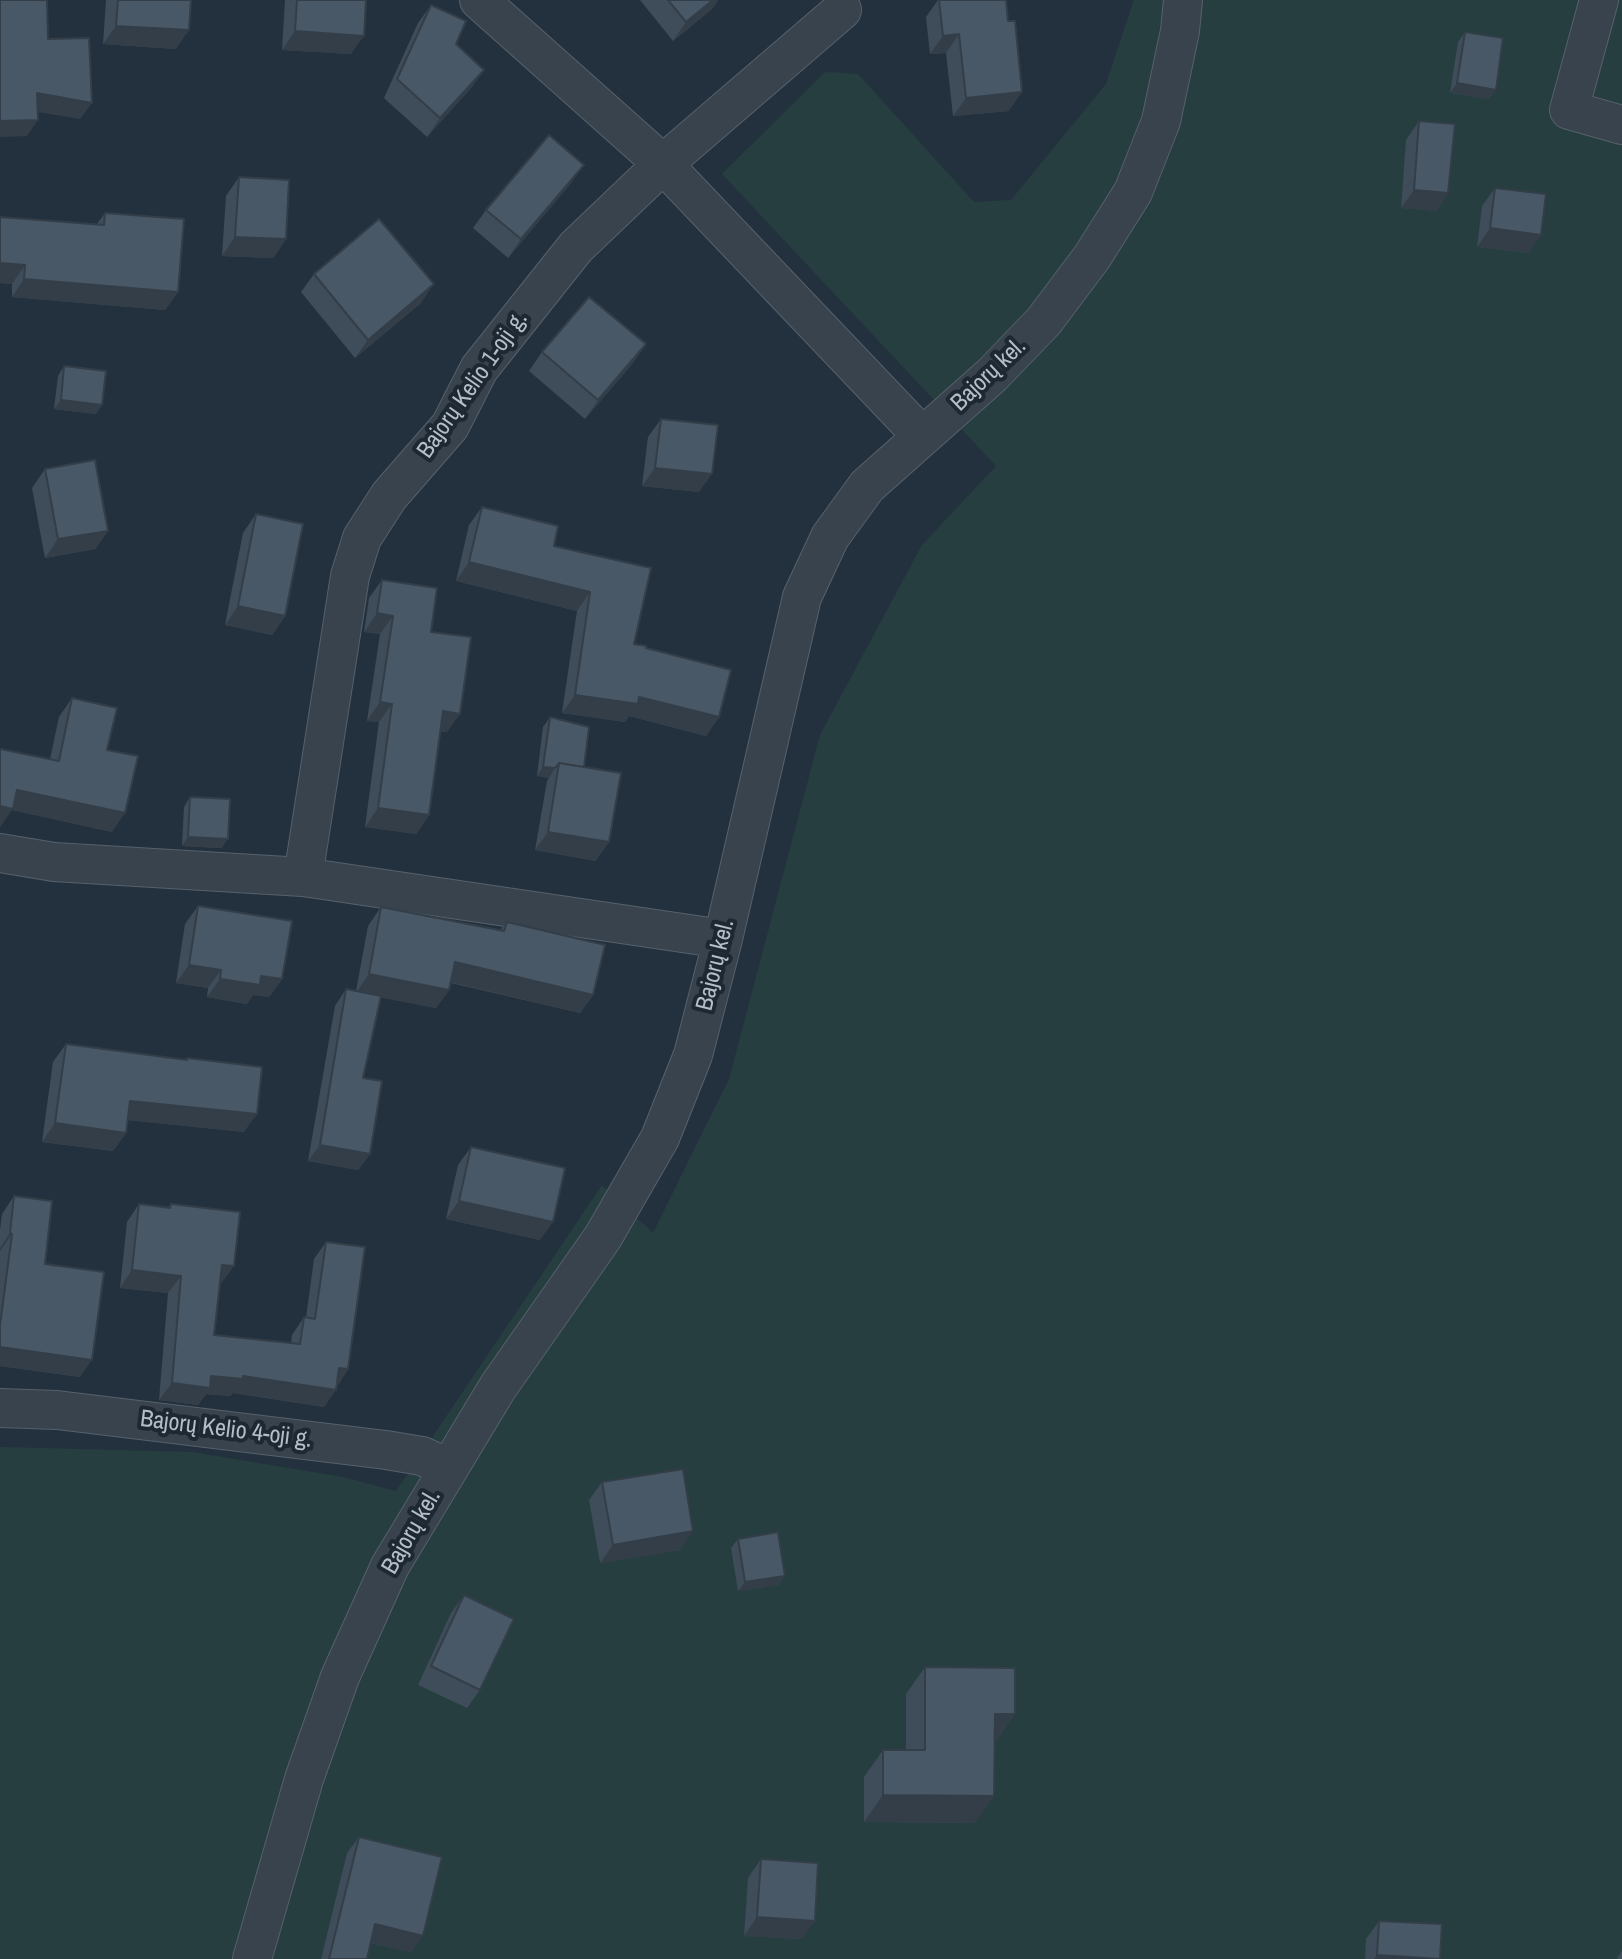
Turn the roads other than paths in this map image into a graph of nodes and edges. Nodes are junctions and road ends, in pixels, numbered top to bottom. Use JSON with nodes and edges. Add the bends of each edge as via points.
{"nodes":[{"id":1,"x":479,"y":0,"type":"edge"},
{"id":2,"x":1183,"y":0,"type":"edge"},
{"id":3,"x":1599,"y":0,"type":"edge"},
{"id":4,"x":842,"y":10,"type":"dead end"},
{"id":5,"x":1622,"y":125,"type":"edge"},
{"id":6,"x":663,"y":164,"type":"junction"},
{"id":7,"x":922,"y":436,"type":"junction"},
{"id":8,"x":0,"y":853,"type":"edge"},
{"id":9,"x":303,"y":877,"type":"junction"},
{"id":10,"x":723,"y":939,"type":"junction"},
{"id":11,"x":0,"y":1408,"type":"edge"},
{"id":12,"x":448,"y":1468,"type":"junction"},
{"id":13,"x":252,"y":1959,"type":"edge"}],
"edges":[{"from":1,"to":6,"type":"street"},
{"from":2,"to":7,"type":"street","name":"Bajorų kel.","via":[[1161,121],[1133,192],[1044,321]]},
{"from":3,"to":5,"type":"street","via":[[1569,110]]},
{"from":4,"to":6,"type":"street","name":"Bajorų Kelio 1-oji g."},
{"from":6,"to":7,"type":"street"},
{"from":6,"to":9,"type":"street","name":"Bajorų Kelio 1-oji g.","via":[[576,247],[479,369],[450,426],[389,496],[362,538],[350,576]]},
{"from":7,"to":10,"type":"street","name":"Bajorų kel.","via":[[867,486],[830,537],[802,597]]},
{"from":8,"to":9,"type":"street","via":[[54,862]]},
{"from":9,"to":10,"type":"street"},
{"from":10,"to":12,"type":"street","name":"Bajorų kel.","via":[[693,1055],[660,1138],[595,1249]]},
{"from":11,"to":12,"type":"street","name":"Bajorų Kelio 4-oji g.","via":[[57,1410],[373,1448],[422,1456]]},
{"from":12,"to":13,"type":"street","name":"Bajorų kel.","via":[[390,1566],[340,1677]]}]}
